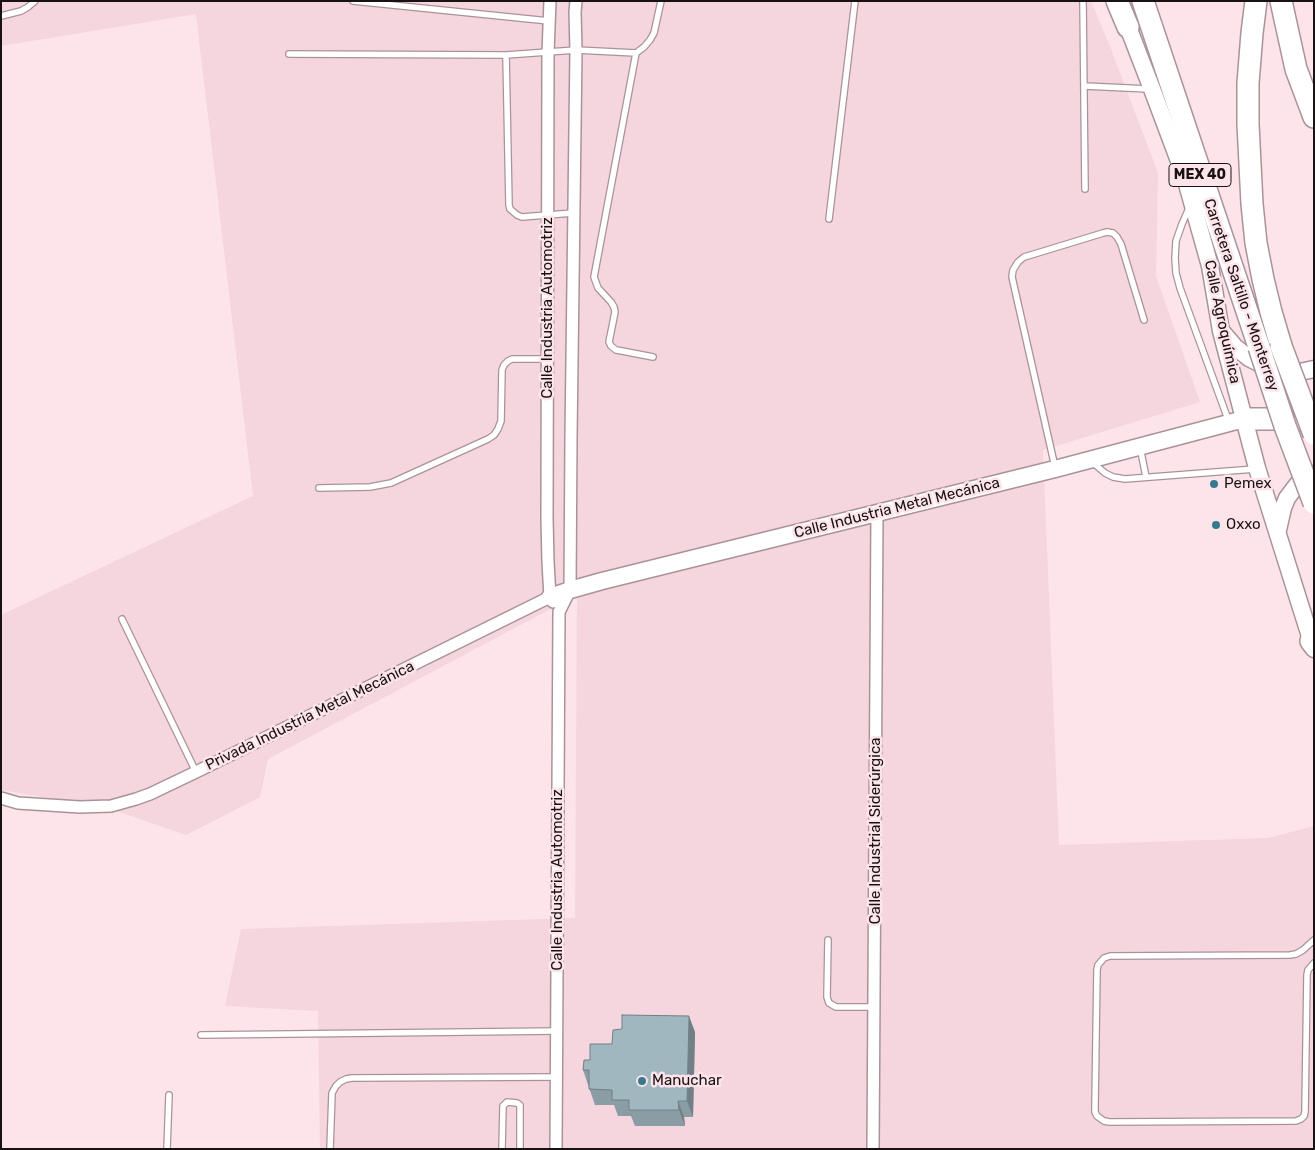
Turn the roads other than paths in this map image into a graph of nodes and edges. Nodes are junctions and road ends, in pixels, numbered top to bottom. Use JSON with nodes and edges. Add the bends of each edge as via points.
{"nodes":[{"id":1,"x":34,"y":1,"type":"edge"},
{"id":2,"x":353,"y":1,"type":"edge"},
{"id":3,"x":550,"y":1,"type":"edge"},
{"id":4,"x":576,"y":1,"type":"edge"},
{"id":5,"x":661,"y":1,"type":"edge"},
{"id":6,"x":855,"y":1,"type":"edge"},
{"id":7,"x":1083,"y":1,"type":"edge"},
{"id":8,"x":1116,"y":1,"type":"edge"},
{"id":9,"x":1143,"y":1,"type":"edge"},
{"id":10,"x":1256,"y":1,"type":"edge"},
{"id":11,"x":1281,"y":1,"type":"edge"},
{"id":12,"x":1,"y":16,"type":"edge"},
{"id":13,"x":549,"y":21,"type":"junction"},
{"id":14,"x":1128,"y":27,"type":"joint"},
{"id":15,"x":576,"y":50,"type":"junction"},
{"id":16,"x":548,"y":53,"type":"junction"},
{"id":17,"x":636,"y":53,"type":"junction"},
{"id":18,"x":288,"y":54,"type":"dead end"},
{"id":19,"x":506,"y":55,"type":"junction"},
{"id":20,"x":1084,"y":86,"type":"junction"},
{"id":21,"x":1152,"y":89,"type":"junction"},
{"id":22,"x":1314,"y":117,"type":"edge"},
{"id":23,"x":1085,"y":189,"type":"dead end"},
{"id":24,"x":1192,"y":202,"type":"junction"},
{"id":25,"x":574,"y":213,"type":"junction"},
{"id":26,"x":548,"y":215,"type":"junction"},
{"id":27,"x":829,"y":219,"type":"dead end"},
{"id":28,"x":1144,"y":320,"type":"dead end"},
{"id":29,"x":1221,"y":331,"type":"junction"},
{"id":30,"x":652,"y":357,"type":"dead end"},
{"id":31,"x":548,"y":359,"type":"junction"},
{"id":32,"x":1314,"y":369,"type":"edge"},
{"id":33,"x":1237,"y":421,"type":"junction"},
{"id":34,"x":1314,"y":421,"type":"edge"},
{"id":35,"x":1314,"y":434,"type":"edge"},
{"id":36,"x":1140,"y":447,"type":"junction"},
{"id":37,"x":1089,"y":460,"type":"junction"},
{"id":38,"x":1257,"y":468,"type":"junction"},
{"id":39,"x":1055,"y":469,"type":"junction"},
{"id":40,"x":1314,"y":474,"type":"edge"},
{"id":41,"x":1146,"y":477,"type":"junction"},
{"id":42,"x":319,"y":488,"type":"dead end"},
{"id":43,"x":1314,"y":503,"type":"edge"},
{"id":44,"x":878,"y":513,"type":"junction"},
{"id":45,"x":1278,"y":533,"type":"junction"},
{"id":46,"x":570,"y":590,"type":"junction"},
{"id":47,"x":550,"y":597,"type":"junction"},
{"id":48,"x":559,"y":612,"type":"junction"},
{"id":49,"x":122,"y":619,"type":"dead end"},
{"id":50,"x":1313,"y":645,"type":"edge"},
{"id":51,"x":196,"y":772,"type":"junction"},
{"id":52,"x":1,"y":798,"type":"edge"},
{"id":53,"x":828,"y":940,"type":"dead end"},
{"id":54,"x":1314,"y":940,"type":"edge"},
{"id":55,"x":1314,"y":963,"type":"edge"},
{"id":56,"x":874,"y":1007,"type":"junction"},
{"id":57,"x":557,"y":1031,"type":"junction"},
{"id":58,"x":201,"y":1035,"type":"dead end"},
{"id":59,"x":556,"y":1078,"type":"junction"},
{"id":60,"x":169,"y":1095,"type":"dead end"},
{"id":61,"x":167,"y":1149,"type":"edge"},
{"id":62,"x":330,"y":1149,"type":"edge"},
{"id":63,"x":502,"y":1149,"type":"edge"},
{"id":64,"x":520,"y":1149,"type":"edge"},
{"id":65,"x":556,"y":1149,"type":"edge"},
{"id":66,"x":873,"y":1149,"type":"edge"}],
"edges":[{"from":1,"to":12,"type":"lane","via":[[28,8]]},
{"from":2,"to":13,"type":"lane"},
{"from":3,"to":13,"type":"street","name":"Calle Industria Automotriz"},
{"from":4,"to":15,"type":"street","name":"Calle Industria Automotriz"},
{"from":5,"to":17,"type":"lane","via":[[654,33]]},
{"from":6,"to":27,"type":"lane"},
{"from":7,"to":20,"type":"lane"},
{"from":8,"to":14,"type":"highway"},
{"from":9,"to":43,"type":"highway","name":"Carretera Saltillo - Monterrey","number":"MEX 40","bridge":true},
{"from":10,"to":35,"type":"highway","name":"Carretera Saltillo - Monterrey","number":"MEX 40","bridge":true,"via":[[1248,83],[1256,243],[1281,346]]},
{"from":11,"to":22,"type":"highway","via":[[1296,69]]},
{"from":13,"to":16,"type":"street","name":"Calle Industria Automotriz"},
{"from":14,"to":21,"type":"street","name":"Calle Agroquímica"},
{"from":15,"to":16,"type":"lane"},
{"from":15,"to":17,"type":"lane"},
{"from":15,"to":25,"type":"street","name":"Calle Industria Automotriz"},
{"from":16,"to":19,"type":"lane"},
{"from":16,"to":26,"type":"street","name":"Calle Industria Automotriz"},
{"from":17,"to":30,"type":"lane","via":[[594,277],[598,288],[614,307],[611,346],[616,350]]},
{"from":18,"to":19,"type":"lane"},
{"from":19,"to":26,"type":"lane","via":[[509,205],[513,213],[522,217]]},
{"from":20,"to":21,"type":"lane"},
{"from":20,"to":23,"type":"lane"},
{"from":21,"to":24,"type":"street","name":"Calle Agroquímica"},
{"from":24,"to":29,"type":"street","name":"Calle Agroquímica","via":[[1210,266]]},
{"from":24,"to":33,"type":"lane","via":[[1176,241],[1176,273]]},
{"from":25,"to":26,"type":"lane"},
{"from":25,"to":46,"type":"street","name":"Calle Industria Automotriz"},
{"from":26,"to":31,"type":"street","name":"Calle Industria Automotriz"},
{"from":28,"to":39,"type":"lane","via":[[1121,244],[1113,233],[1103,233],[1031,255],[1018,262],[1013,270],[1012,278]]},
{"from":29,"to":32,"type":"street","via":[[1235,347],[1263,366],[1295,373]]},
{"from":29,"to":33,"type":"street","name":"Calle Agroquímica"},
{"from":31,"to":42,"type":"lane","via":[[512,359],[504,365],[501,421],[494,435],[488,439],[391,483],[370,487]]},
{"from":31,"to":47,"type":"street","name":"Calle Industria Automotriz"},
{"from":33,"to":34,"type":"highway"},
{"from":33,"to":36,"type":"street","name":"Calle Industria Metal Mecánica"},
{"from":33,"to":38,"type":"street","name":"Calle Agroquímica"},
{"from":36,"to":37,"type":"street","name":"Calle Industria Metal Mecánica"},
{"from":36,"to":41,"type":"lane"},
{"from":37,"to":39,"type":"street","name":"Calle Industria Metal Mecánica"},
{"from":37,"to":41,"type":"lane","via":[[1113,477]]},
{"from":38,"to":41,"type":"lane"},
{"from":38,"to":45,"type":"street","name":"Calle Agroquímica"},
{"from":39,"to":44,"type":"street","name":"Calle Industria Metal Mecánica"},
{"from":40,"to":45,"type":"street","via":[[1292,489],[1283,508]]},
{"from":44,"to":46,"type":"street","name":"Calle Industria Metal Mecánica"},
{"from":44,"to":56,"type":"street","name":"Calle Industrial Siderúrgica"},
{"from":45,"to":50,"type":"street","name":"Calle Agroquímica"},
{"from":46,"to":47,"type":"street","name":"Calle Industria Metal Mecánica"},
{"from":46,"to":48,"type":"street","name":"Calle Industria Automotriz"},
{"from":47,"to":48,"type":"street","name":"Calle Industria Automotriz"},
{"from":47,"to":51,"type":"street","name":"Privada Industria Metal Mecánica"},
{"from":48,"to":57,"type":"street","name":"Calle Industria Automotriz"},
{"from":49,"to":51,"type":"lane","name":"Privada Industria Metal Mecánica"},
{"from":51,"to":52,"type":"street","via":[[150,794],[112,806],[40,805]]},
{"from":53,"to":56,"type":"lane","via":[[829,1003],[836,1008]]},
{"from":54,"to":55,"type":"lane","via":[[1303,950],[1290,955],[1104,958],[1097,970],[1097,1116],[1109,1122],[1300,1120],[1305,1112],[1307,975]]},
{"from":56,"to":66,"type":"street","name":"Calle Industrial Siderúrgica"},
{"from":57,"to":58,"type":"lane"},
{"from":57,"to":59,"type":"street","name":"Calle Industria Automotriz"},
{"from":59,"to":62,"type":"lane","via":[[346,1079],[332,1093]]},
{"from":59,"to":65,"type":"street","name":"Calle Industria Automotriz"},
{"from":60,"to":61,"type":"lane"},
{"from":63,"to":64,"type":"lane","via":[[503,1106],[507,1102],[520,1106]]}]}
